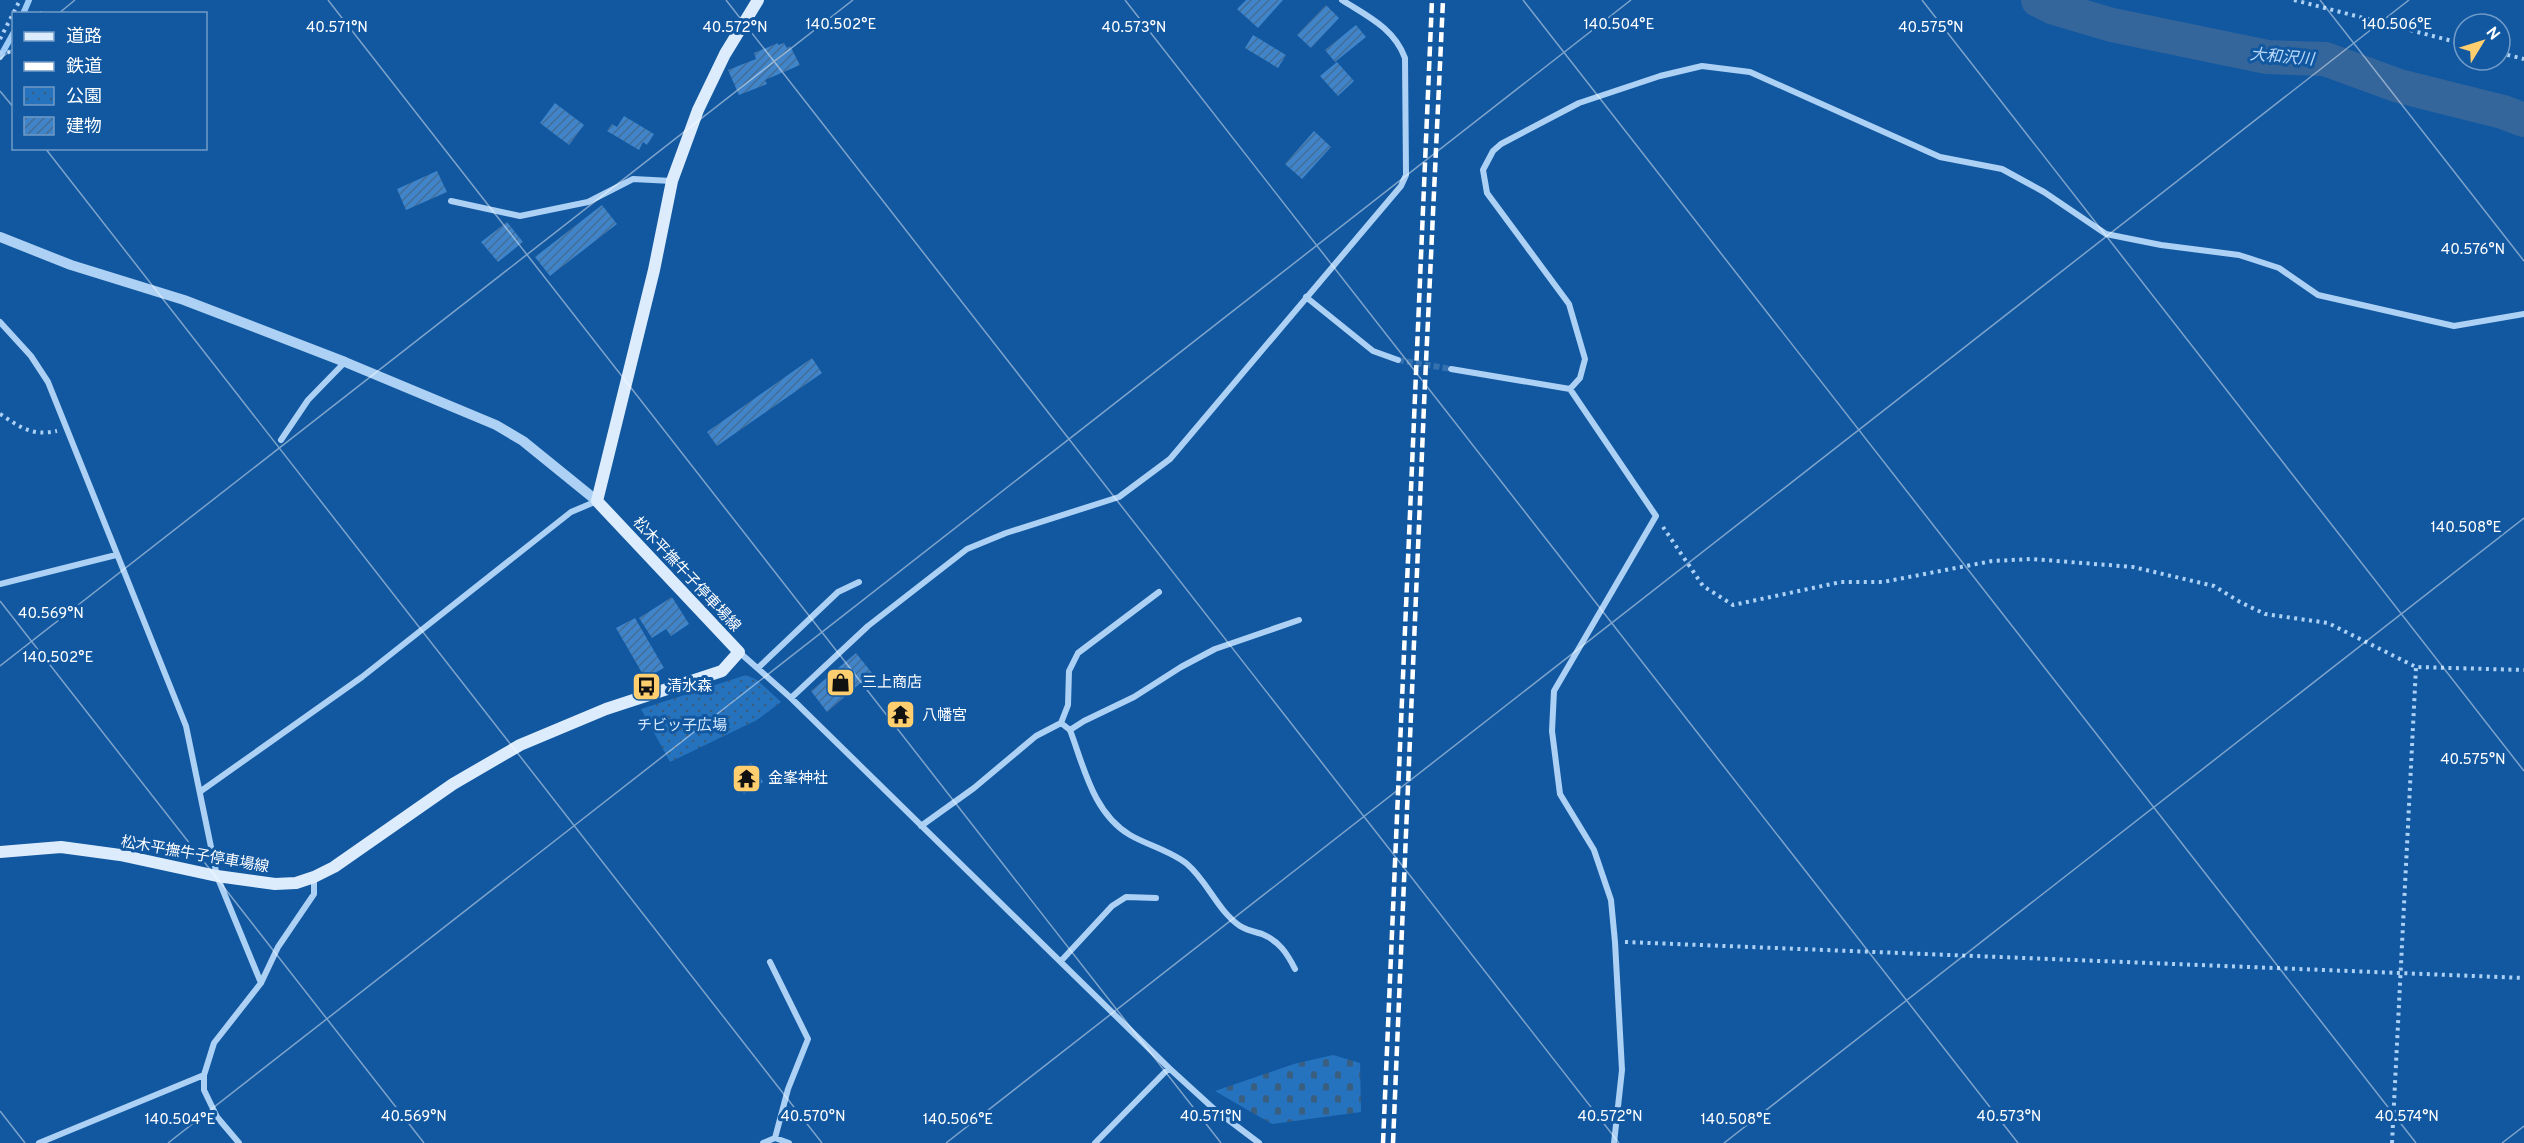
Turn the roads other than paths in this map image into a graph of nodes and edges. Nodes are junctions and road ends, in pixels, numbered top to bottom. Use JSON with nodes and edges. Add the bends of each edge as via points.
{"nodes":[{"id":1,"x":758,"y":0,"type":"edge"},
{"id":2,"x":1342,"y":0,"type":"edge"},
{"id":3,"x":672,"y":181,"type":"junction"},
{"id":4,"x":451,"y":201,"type":"dead end"},
{"id":5,"x":0,"y":237,"type":"edge"},
{"id":6,"x":1306,"y":297,"type":"junction"},
{"id":7,"x":2524,"y":314,"type":"edge"},
{"id":8,"x":0,"y":322,"type":"edge"},
{"id":9,"x":1398,"y":360,"type":"tunnel mouth"},
{"id":10,"x":345,"y":362,"type":"junction"},
{"id":11,"x":1451,"y":369,"type":"tunnel mouth"},
{"id":12,"x":1569,"y":389,"type":"junction"},
{"id":13,"x":281,"y":440,"type":"dead end"},
{"id":14,"x":597,"y":501,"type":"junction"},
{"id":15,"x":116,"y":555,"type":"junction"},
{"id":16,"x":859,"y":582,"type":"dead end"},
{"id":17,"x":0,"y":584,"type":"edge"},
{"id":18,"x":1159,"y":592,"type":"dead end"},
{"id":19,"x":1299,"y":620,"type":"dead end"},
{"id":20,"x":739,"y":652,"type":"junction"},
{"id":21,"x":758,"y":668,"type":"junction"},
{"id":22,"x":791,"y":698,"type":"junction"},
{"id":23,"x":1061,"y":723,"type":"junction"},
{"id":24,"x":1070,"y":730,"type":"junction"},
{"id":25,"x":201,"y":791,"type":"junction"},
{"id":26,"x":921,"y":826,"type":"junction"},
{"id":27,"x":0,"y":852,"type":"edge"},
{"id":28,"x":217,"y":876,"type":"junction"},
{"id":29,"x":314,"y":877,"type":"junction"},
{"id":30,"x":1156,"y":898,"type":"dead end"},
{"id":31,"x":1061,"y":961,"type":"junction"},
{"id":32,"x":770,"y":962,"type":"dead end"},
{"id":33,"x":1295,"y":969,"type":"dead end"},
{"id":34,"x":261,"y":983,"type":"junction"},
{"id":35,"x":1169,"y":1068,"type":"junction"},
{"id":36,"x":204,"y":1075,"type":"junction"},
{"id":37,"x":775,"y":1138,"type":"junction"},
{"id":38,"x":39,"y":1143,"type":"edge"},
{"id":39,"x":239,"y":1143,"type":"edge"},
{"id":40,"x":763,"y":1143,"type":"edge"},
{"id":41,"x":789,"y":1143,"type":"edge"},
{"id":42,"x":1095,"y":1143,"type":"edge"},
{"id":43,"x":1259,"y":1143,"type":"edge"},
{"id":44,"x":1614,"y":1143,"type":"edge"}],
"edges":[{"from":1,"to":3,"type":"main road","via":[[716,73]]},
{"from":2,"to":6,"type":"street","via":[[1388,30],[1400,44],[1405,58],[1406,175],[1401,186]]},
{"from":3,"to":4,"type":"street","via":[[633,178],[588,202],[520,216]]},
{"from":3,"to":14,"type":"main road"},
{"from":5,"to":10,"type":"street","via":[[71,265],[184,300]]},
{"from":6,"to":9,"type":"street","via":[[1373,351]]},
{"from":6,"to":22,"type":"street","via":[[1170,459],[1119,497],[968,549],[868,626]]},
{"from":7,"to":12,"type":"street","via":[[2454,326],[2318,295],[2279,268],[2239,255],[2106,234],[2002,169],[1940,158],[1750,72],[1702,66],[1579,103],[1501,144],[1483,170],[1487,193],[1569,304],[1585,359],[1580,378]]},
{"from":8,"to":15,"type":"street","via":[[48,382]]},
{"from":10,"to":13,"type":"street","via":[[308,400]]},
{"from":10,"to":14,"type":"street","via":[[496,425],[523,441]]},
{"from":11,"to":12,"type":"street"},
{"from":12,"to":44,"type":"street","via":[[1656,516],[1554,691],[1552,731],[1560,794],[1594,850],[1611,900],[1622,1070]]},
{"from":14,"to":20,"type":"main road","name":"松木平撫牛子停車場線"},
{"from":14,"to":25,"type":"street","via":[[571,512],[363,677]]},
{"from":15,"to":17,"type":"street"},
{"from":15,"to":25,"type":"street","via":[[186,726]]},
{"from":16,"to":21,"type":"street","via":[[838,592]]},
{"from":18,"to":23,"type":"street","via":[[1078,653],[1069,671],[1068,705]]},
{"from":19,"to":24,"type":"street","via":[[1215,649]]},
{"from":20,"to":21,"type":"street"},
{"from":20,"to":29,"type":"main road","name":"松木平撫牛子停車場線","via":[[722,671],[606,709],[520,745],[453,784]]},
{"from":21,"to":22,"type":"street"},
{"from":22,"to":26,"type":"street"},
{"from":23,"to":24,"type":"street"},
{"from":23,"to":26,"type":"street","via":[[1036,736]]},
{"from":24,"to":33,"type":"street","via":[[1101,808],[1111,821],[1185,862],[1223,910],[1241,927],[1268,937],[1285,950]]},
{"from":25,"to":28,"type":"street"},
{"from":26,"to":31,"type":"street"},
{"from":27,"to":28,"type":"main road","name":"松木平撫牛子停車場線","via":[[61,848],[120,855]]},
{"from":28,"to":29,"type":"main road","name":"松木平撫牛子停車場線","via":[[275,884]]},
{"from":28,"to":34,"type":"street"},
{"from":29,"to":34,"type":"street","via":[[314,894],[278,947]]},
{"from":30,"to":31,"type":"street","via":[[1126,897],[1112,906]]},
{"from":31,"to":35,"type":"street"},
{"from":32,"to":37,"type":"street","via":[[808,1039],[788,1089]]},
{"from":34,"to":36,"type":"street","via":[[214,1043]]},
{"from":35,"to":42,"type":"street"},
{"from":35,"to":43,"type":"street"},
{"from":36,"to":38,"type":"street"},
{"from":36,"to":39,"type":"street","via":[[204,1090],[217,1117]]},
{"from":37,"to":40,"type":"street"},
{"from":37,"to":41,"type":"street"}]}
